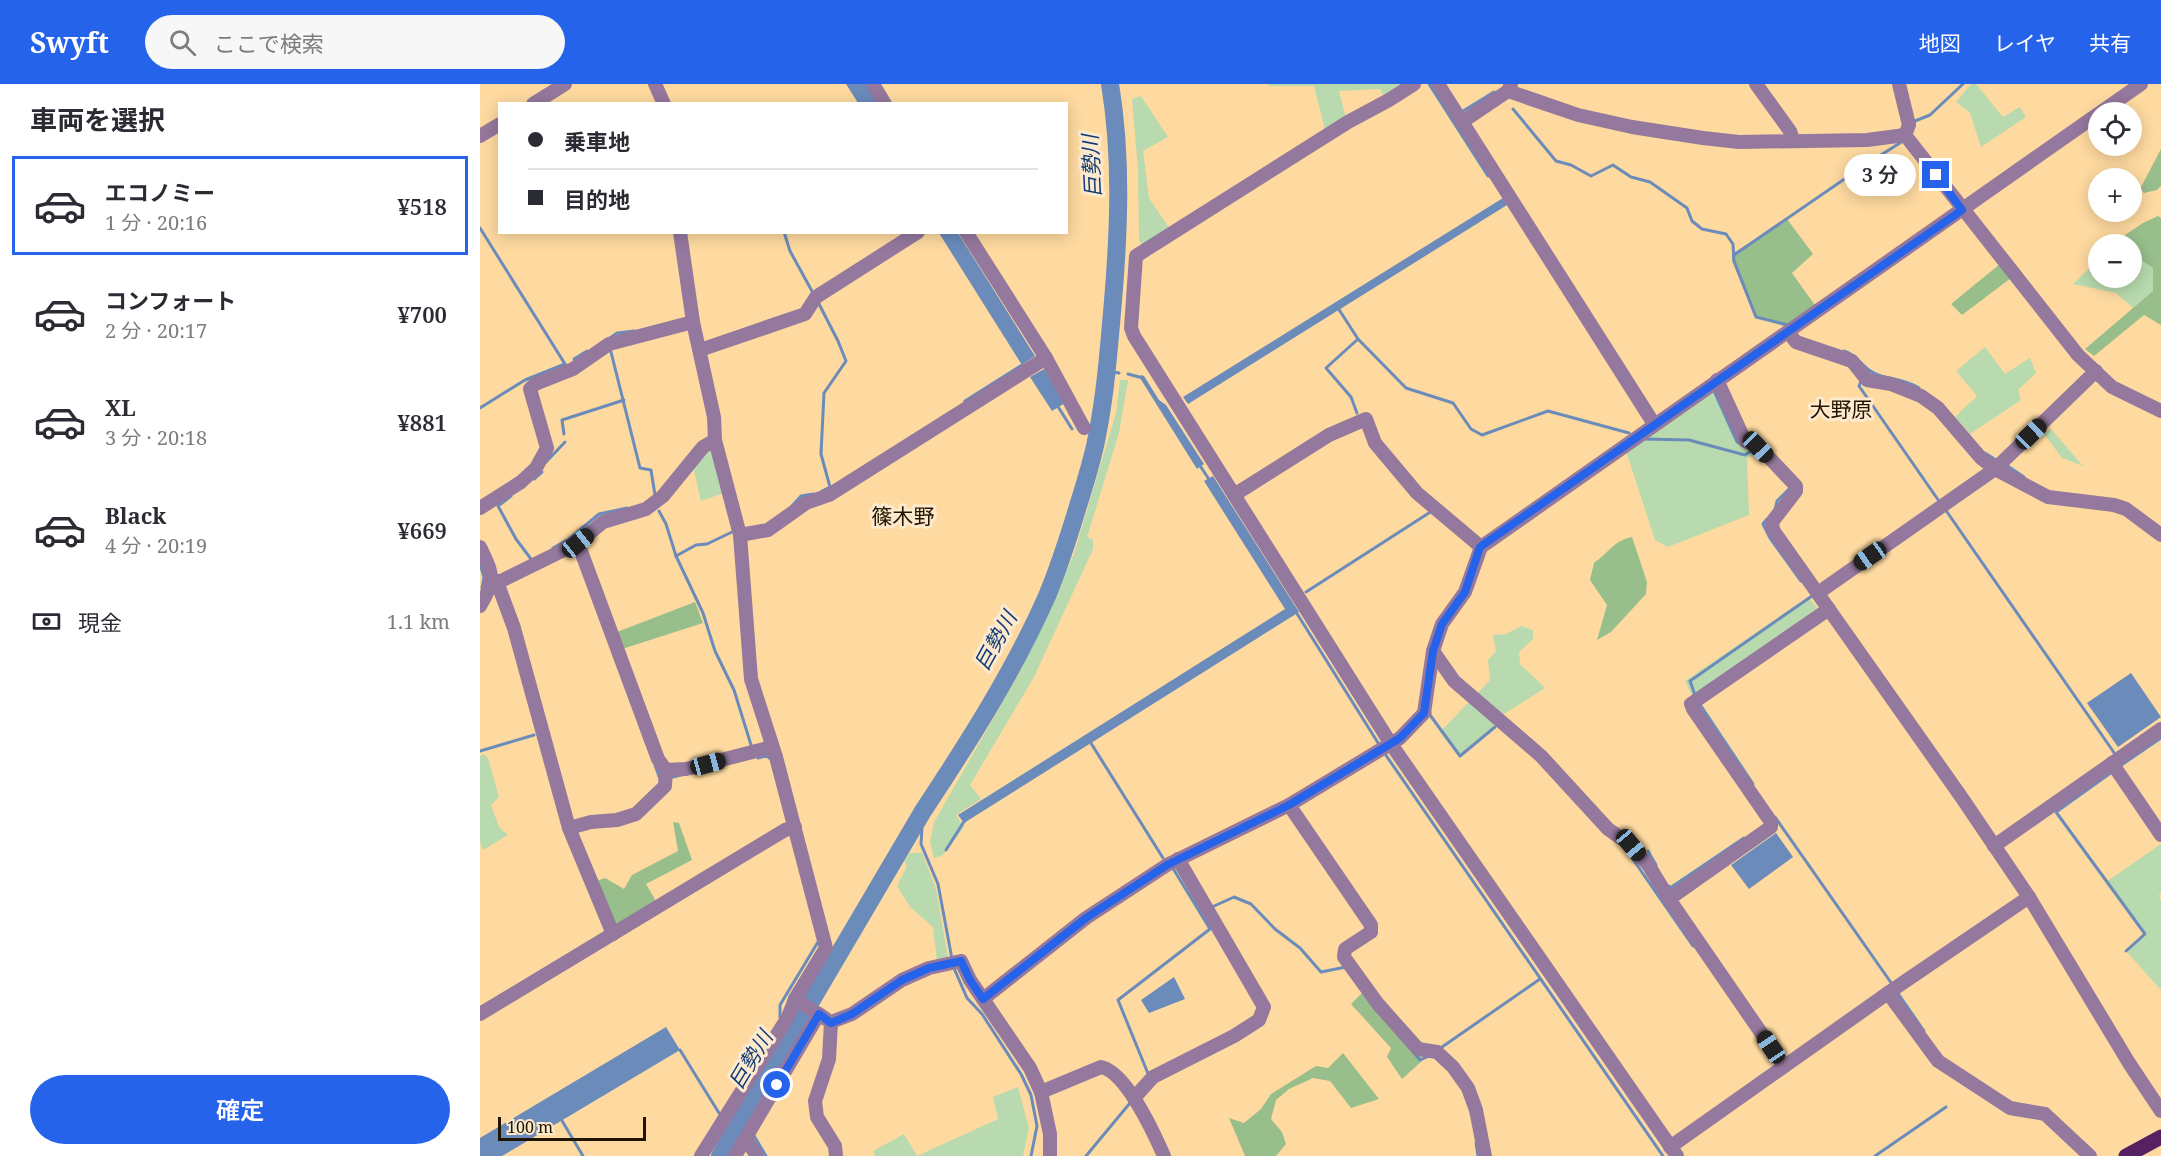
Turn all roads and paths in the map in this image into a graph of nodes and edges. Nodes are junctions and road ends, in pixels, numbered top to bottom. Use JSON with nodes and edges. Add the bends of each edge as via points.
{"nodes":[{"id":1,"x":564,"y":84,"type":"edge"},
{"id":2,"x":655,"y":84,"type":"edge"},
{"id":3,"x":873,"y":84,"type":"edge"},
{"id":4,"x":1414,"y":84,"type":"edge"},
{"id":5,"x":1438,"y":84,"type":"edge"},
{"id":6,"x":1756,"y":84,"type":"edge"},
{"id":7,"x":1899,"y":84,"type":"edge"},
{"id":8,"x":2141,"y":84,"type":"edge"},
{"id":9,"x":1510,"y":87,"type":"edge"},
{"id":10,"x":536,"y":102,"type":"edge"},
{"id":11,"x":663,"y":102,"type":"edge"},
{"id":12,"x":884,"y":102,"type":"edge"},
{"id":13,"x":2116,"y":102,"type":"edge"},
{"id":14,"x":2088,"y":121,"type":"edge"},
{"id":15,"x":1462,"y":122,"type":"junction"},
{"id":16,"x":498,"y":125,"type":"edge"},
{"id":17,"x":1905,"y":135,"type":"junction"},
{"id":18,"x":480,"y":136,"type":"edge"},
{"id":19,"x":1793,"y":140,"type":"junction"},
{"id":20,"x":1962,"y":210,"type":"junction"},
{"id":21,"x":680,"y":234,"type":"edge"},
{"id":22,"x":915,"y":234,"type":"edge"},
{"id":23,"x":967,"y":234,"type":"edge"},
{"id":24,"x":693,"y":322,"type":"junction"},
{"id":25,"x":1788,"y":332,"type":"junction"},
{"id":26,"x":700,"y":350,"type":"junction"},
{"id":27,"x":1046,"y":358,"type":"junction"},
{"id":28,"x":2096,"y":371,"type":"junction"},
{"id":29,"x":1717,"y":380,"type":"junction"},
{"id":30,"x":2161,"y":411,"type":"edge"},
{"id":31,"x":1654,"y":424,"type":"junction"},
{"id":32,"x":1084,"y":428,"type":"dead end"},
{"id":33,"x":715,"y":440,"type":"junction"},
{"id":34,"x":1995,"y":469,"type":"junction"},
{"id":35,"x":1234,"y":495,"type":"junction"},
{"id":36,"x":480,"y":508,"type":"edge"},
{"id":37,"x":740,"y":535,"type":"junction"},
{"id":38,"x":2161,"y":535,"type":"edge"},
{"id":39,"x":578,"y":543,"type":"junction"},
{"id":40,"x":480,"y":547,"type":"edge"},
{"id":41,"x":1480,"y":547,"type":"junction"},
{"id":42,"x":492,"y":581,"type":"junction"},
{"id":43,"x":1818,"y":593,"type":"junction"},
{"id":44,"x":480,"y":606,"type":"edge"},
{"id":45,"x":1829,"y":609,"type":"junction"},
{"id":46,"x":1433,"y":651,"type":"junction"},
{"id":47,"x":2161,"y":729,"type":"edge"},
{"id":48,"x":1391,"y":744,"type":"junction"},
{"id":49,"x":772,"y":747,"type":"junction"},
{"id":50,"x":2115,"y":767,"type":"junction"},
{"id":51,"x":666,"y":770,"type":"junction"},
{"id":52,"x":1289,"y":805,"type":"junction"},
{"id":53,"x":795,"y":827,"type":"junction"},
{"id":54,"x":569,"y":828,"type":"junction"},
{"id":55,"x":2161,"y":834,"type":"edge"},
{"id":56,"x":1994,"y":846,"type":"junction"},
{"id":57,"x":1178,"y":859,"type":"junction"},
{"id":58,"x":2029,"y":897,"type":"junction"},
{"id":59,"x":1669,"y":899,"type":"junction"},
{"id":60,"x":613,"y":934,"type":"junction"},
{"id":61,"x":1888,"y":993,"type":"junction"},
{"id":62,"x":795,"y":999,"type":"junction"},
{"id":63,"x":983,"y":999,"type":"junction"},
{"id":64,"x":480,"y":1014,"type":"edge"},
{"id":65,"x":825,"y":1018,"type":"junction"},
{"id":66,"x":1784,"y":1066,"type":"junction"},
{"id":67,"x":1041,"y":1092,"type":"junction"},
{"id":68,"x":1134,"y":1098,"type":"junction"},
{"id":69,"x":2161,"y":1111,"type":"edge"},
{"id":70,"x":2161,"y":1137,"type":"edge"},
{"id":71,"x":746,"y":1138,"type":"junction"},
{"id":72,"x":1671,"y":1152,"type":"edge"},
{"id":73,"x":701,"y":1156,"type":"edge"},
{"id":74,"x":735,"y":1156,"type":"edge"},
{"id":75,"x":757,"y":1156,"type":"edge"},
{"id":76,"x":836,"y":1156,"type":"edge"},
{"id":77,"x":1050,"y":1156,"type":"edge"},
{"id":78,"x":1164,"y":1156,"type":"edge"},
{"id":79,"x":1485,"y":1156,"type":"edge"},
{"id":80,"x":2090,"y":1156,"type":"edge"},
{"id":81,"x":2126,"y":1156,"type":"edge"}],
"edges":[{"from":1,"to":10,"type":"street"},
{"from":2,"to":11,"type":"street"},
{"from":3,"to":12,"type":"street"},
{"from":4,"to":35,"type":"street","via":[[1136,256],[1131,328],[1134,336]]},
{"from":5,"to":15,"type":"street"},
{"from":6,"to":19,"type":"street"},
{"from":7,"to":17,"type":"street","via":[[1909,125]]},
{"from":8,"to":13,"type":"street"},
{"from":9,"to":15,"type":"street"},
{"from":9,"to":19,"type":"street","via":[[1578,115],[1632,128],[1739,142]]},
{"from":14,"to":20,"type":"street"},
{"from":15,"to":31,"type":"street"},
{"from":16,"to":18,"type":"street"},
{"from":17,"to":19,"type":"street","via":[[1867,140]]},
{"from":17,"to":20,"type":"street"},
{"from":20,"to":25,"type":"street"},
{"from":20,"to":28,"type":"street","via":[[2078,355]]},
{"from":21,"to":24,"type":"street"},
{"from":22,"to":26,"type":"street","via":[[816,297],[805,314]]},
{"from":23,"to":27,"type":"street"},
{"from":24,"to":26,"type":"street"},
{"from":24,"to":36,"type":"street","via":[[609,344],[573,369],[535,384],[530,389],[547,448],[522,482]]},
{"from":25,"to":29,"type":"street"},
{"from":25,"to":34,"type":"street","via":[[1796,342],[1852,361],[1867,380],[1892,384],[1920,396],[1938,408]]},
{"from":26,"to":33,"type":"street"},
{"from":27,"to":32,"type":"street"},
{"from":27,"to":37,"type":"street","via":[[829,495],[806,503],[768,530]]},
{"from":28,"to":30,"type":"street","via":[[2112,387]]},
{"from":28,"to":34,"type":"street"},
{"from":29,"to":31,"type":"street"},
{"from":29,"to":43,"type":"street","via":[[1744,441],[1758,447],[1796,486],[1772,522],[1773,530]]},
{"from":31,"to":41,"type":"street"},
{"from":33,"to":37,"type":"street"},
{"from":33,"to":39,"type":"street","via":[[703,447],[663,496],[646,509],[603,522]]},
{"from":34,"to":38,"type":"street","via":[[2048,497],[2126,509]]},
{"from":34,"to":43,"type":"street"},
{"from":35,"to":41,"type":"street","via":[[1329,435],[1365,419],[1375,443],[1417,493]]},
{"from":35,"to":48,"type":"street"},
{"from":37,"to":49,"type":"street","via":[[752,679]]},
{"from":39,"to":42,"type":"street","via":[[501,581]]},
{"from":39,"to":51,"type":"street","via":[[658,759]]},
{"from":40,"to":42,"type":"street"},
{"from":41,"to":46,"type":"street","via":[[1465,592],[1442,624]]},
{"from":42,"to":44,"type":"street"},
{"from":42,"to":54,"type":"street","via":[[501,590],[514,628]]},
{"from":43,"to":45,"type":"street"},
{"from":45,"to":56,"type":"street"},
{"from":45,"to":59,"type":"street","via":[[1692,704],[1772,827]]},
{"from":46,"to":48,"type":"street","via":[[1424,713]]},
{"from":46,"to":59,"type":"street","via":[[1454,681],[1541,756],[1608,829],[1631,845]]},
{"from":47,"to":50,"type":"street"},
{"from":48,"to":52,"type":"street"},
{"from":48,"to":72,"type":"street"},
{"from":49,"to":51,"type":"street","via":[[686,769]]},
{"from":49,"to":53,"type":"street"},
{"from":50,"to":55,"type":"street"},
{"from":50,"to":56,"type":"street"},
{"from":51,"to":54,"type":"street","via":[[665,786],[636,814]]},
{"from":52,"to":57,"type":"street"},
{"from":52,"to":79,"type":"street","via":[[1371,926],[1371,932],[1345,949],[1344,957],[1418,1049],[1437,1052],[1454,1067],[1476,1110]]},
{"from":53,"to":60,"type":"street"},
{"from":53,"to":62,"type":"street","via":[[826,948]]},
{"from":54,"to":60,"type":"street"},
{"from":56,"to":58,"type":"street"},
{"from":57,"to":63,"type":"street","via":[[1086,918]]},
{"from":57,"to":68,"type":"street","via":[[1264,1007],[1259,1020],[1153,1077]]},
{"from":58,"to":61,"type":"street"},
{"from":58,"to":69,"type":"street"},
{"from":59,"to":66,"type":"street"},
{"from":60,"to":64,"type":"street"},
{"from":61,"to":66,"type":"street"},
{"from":61,"to":80,"type":"street","via":[[1938,1061],[2010,1108],[2045,1114]]},
{"from":62,"to":65,"type":"street"},
{"from":62,"to":73,"type":"street","via":[[788,1017]]},
{"from":63,"to":65,"type":"street","via":[[961,961],[929,968],[902,980],[852,1014]]},
{"from":63,"to":67,"type":"street","via":[[1030,1068]]},
{"from":65,"to":71,"type":"street"},
{"from":65,"to":76,"type":"street","via":[[829,1059],[815,1101],[816,1117],[835,1146]]},
{"from":66,"to":72,"type":"street"},
{"from":67,"to":68,"type":"street","via":[[1101,1067],[1109,1069]]},
{"from":67,"to":77,"type":"street","via":[[1050,1134]]},
{"from":68,"to":78,"type":"street"},
{"from":70,"to":81,"type":"main road"},
{"from":71,"to":74,"type":"street"},
{"from":71,"to":75,"type":"street"}]}
